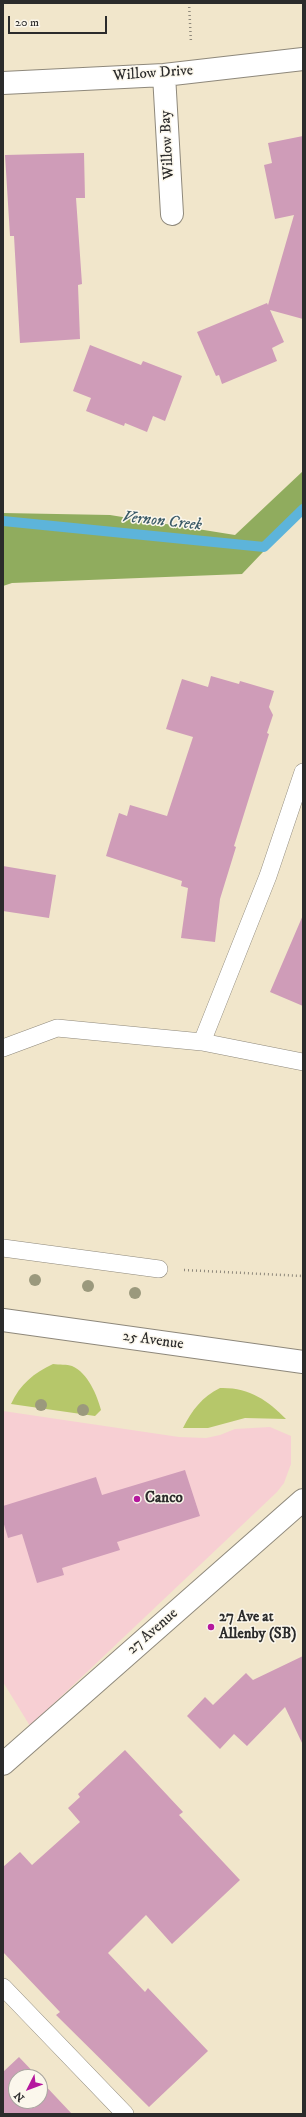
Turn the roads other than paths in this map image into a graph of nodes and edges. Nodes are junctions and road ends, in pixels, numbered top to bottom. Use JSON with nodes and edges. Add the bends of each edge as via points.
{"nodes":[{"id":1,"x":303,"y":59,"type":"edge"},
{"id":2,"x":164,"y":75,"type":"junction"},
{"id":3,"x":3,"y":83,"type":"edge"},
{"id":4,"x":172,"y":214,"type":"dead end"},
{"id":5,"x":303,"y":772,"type":"edge"},
{"id":6,"x":202,"y":1042,"type":"junction"},
{"id":7,"x":3,"y":1048,"type":"edge"},
{"id":8,"x":303,"y":1062,"type":"edge"},
{"id":9,"x":3,"y":1248,"type":"edge"},
{"id":10,"x":159,"y":1269,"type":"road end"},
{"id":11,"x":3,"y":1320,"type":"edge"},
{"id":12,"x":303,"y":1362,"type":"edge"},
{"id":13,"x":303,"y":1500,"type":"edge"},
{"id":14,"x":3,"y":1764,"type":"edge"},
{"id":15,"x":3,"y":1987,"type":"edge"},
{"id":16,"x":125,"y":2114,"type":"edge"}],
"edges":[{"from":1,"to":2,"type":"street","name":"Willow Drive"},
{"from":2,"to":3,"type":"street","name":"Willow Drive"},
{"from":2,"to":4,"type":"street","name":"Willow Bay"},
{"from":5,"to":6,"type":"lane","via":[[268,876]]},
{"from":6,"to":7,"type":"lane","via":[[57,1028]]},
{"from":6,"to":8,"type":"lane"},
{"from":9,"to":10,"type":"lane"},
{"from":11,"to":12,"type":"street","name":"25 Avenue"},
{"from":13,"to":14,"type":"street","name":"27 Avenue"},
{"from":15,"to":16,"type":"lane"}]}
